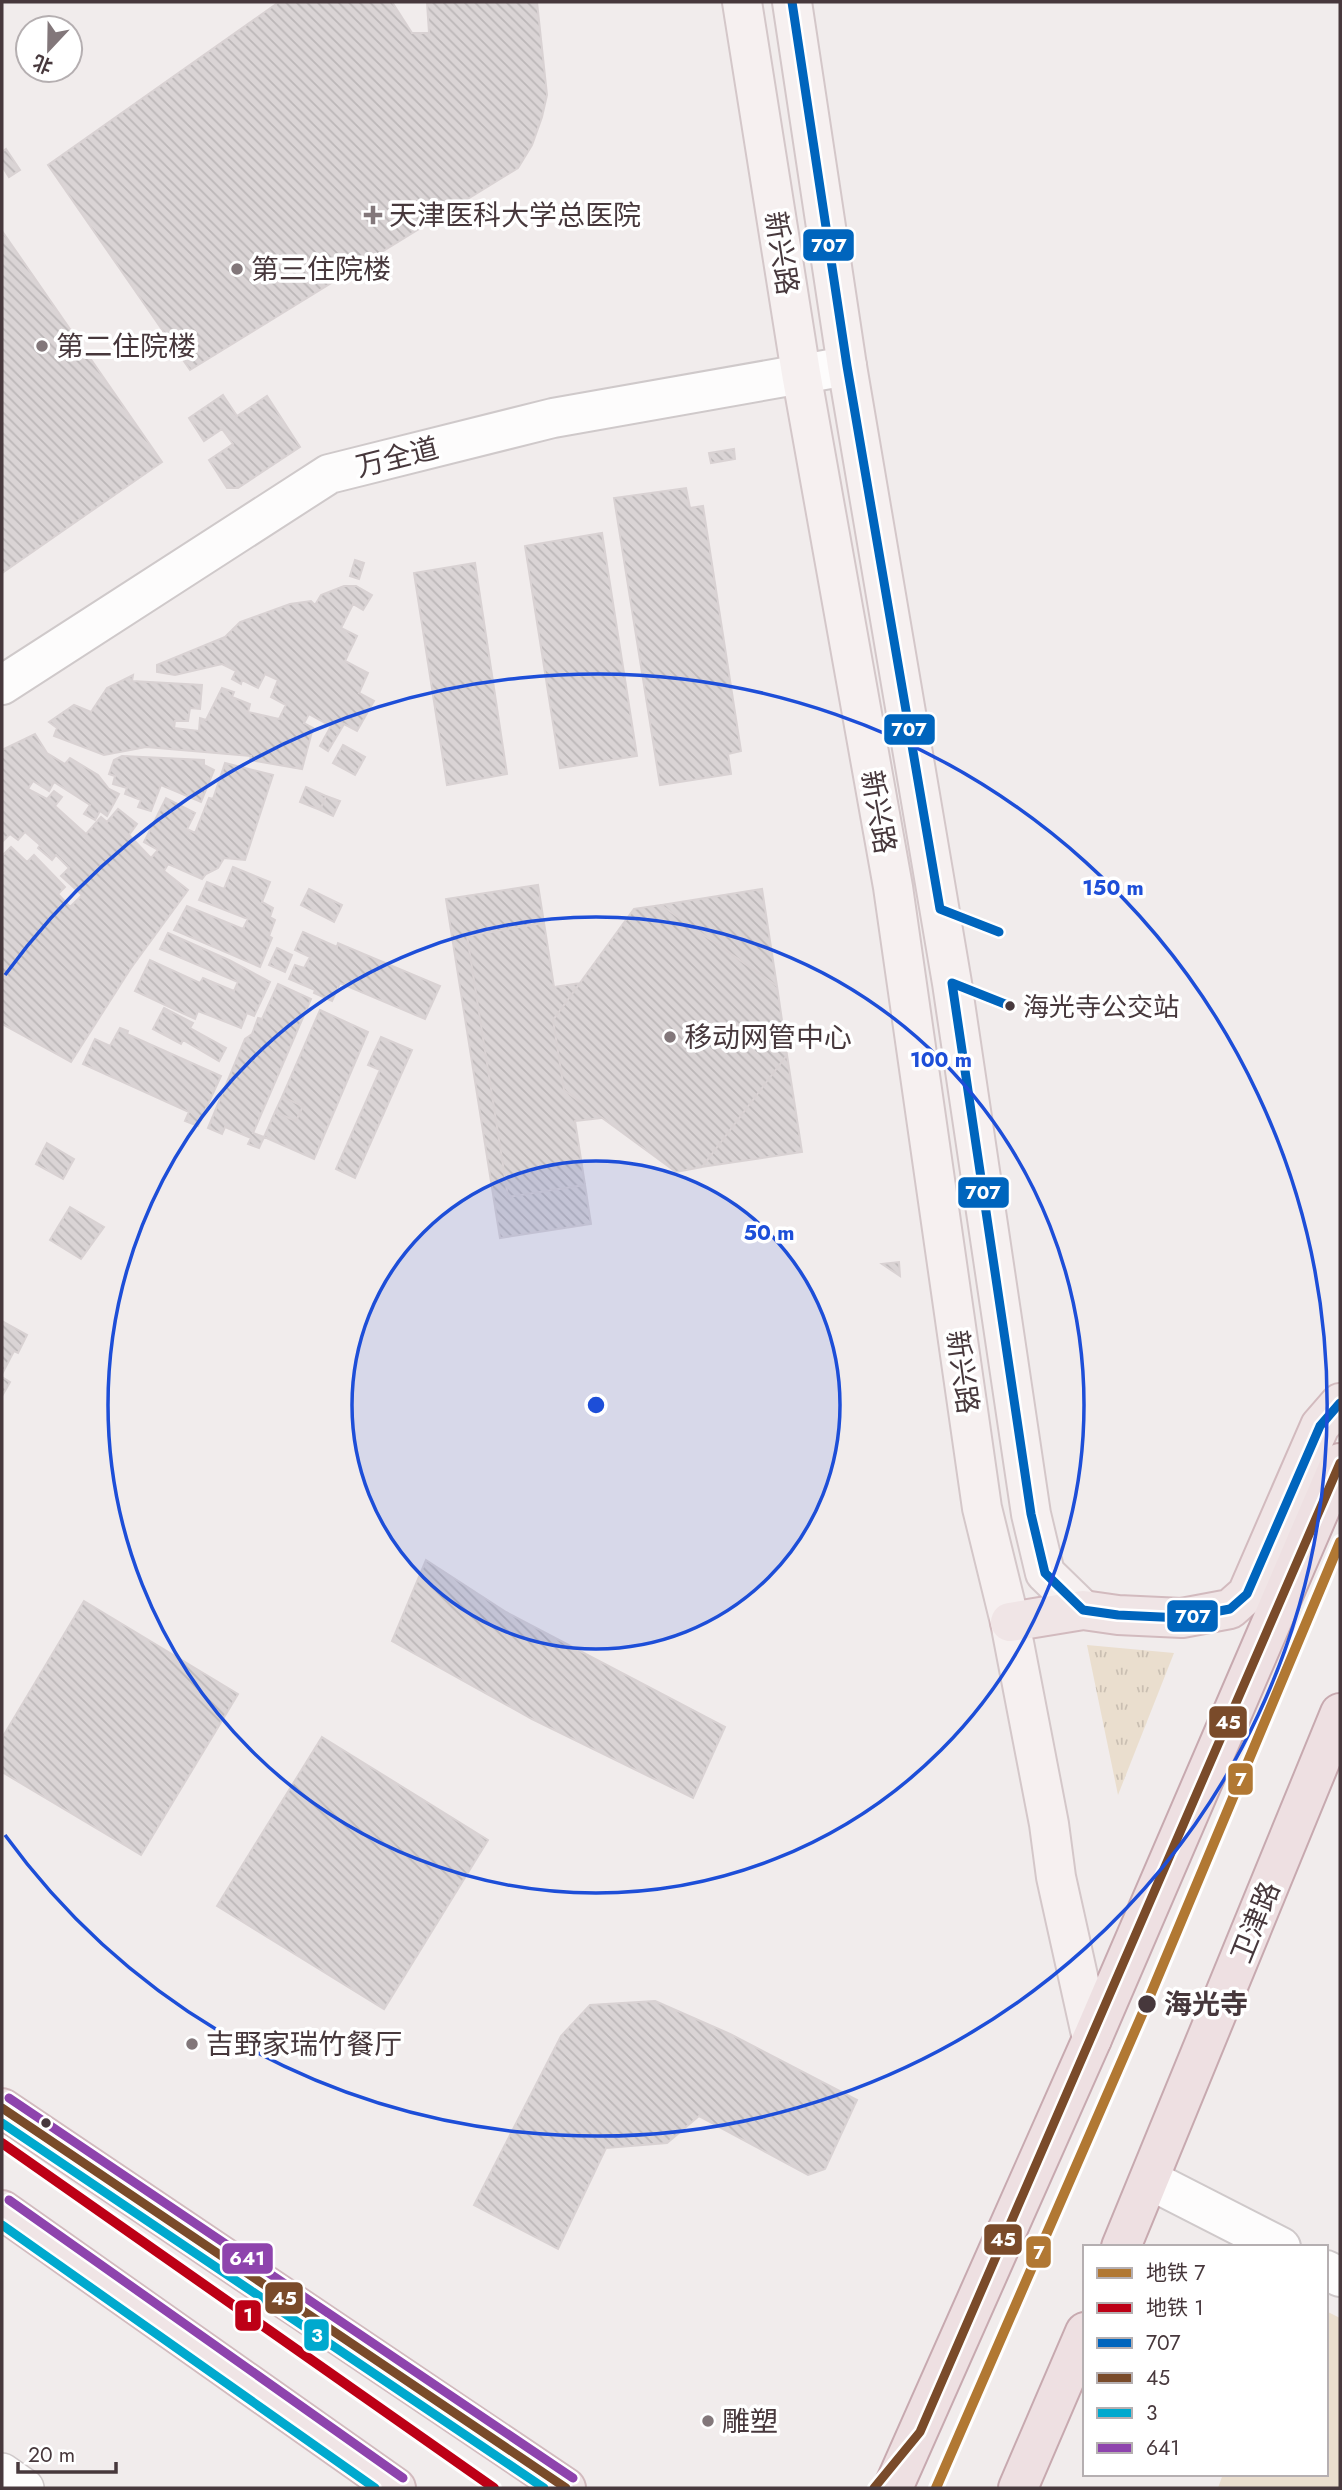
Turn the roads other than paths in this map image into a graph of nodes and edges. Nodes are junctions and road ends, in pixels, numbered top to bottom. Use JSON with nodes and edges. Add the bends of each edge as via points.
{"nodes":[{"id":1,"x":742,"y":2,"type":"edge"},
{"id":2,"x":792,"y":2,"type":"edge"},
{"id":3,"x":847,"y":366,"type":"junction"},
{"id":4,"x":801,"y":373,"type":"junction"},
{"id":5,"x":2,"y":685,"type":"edge"},
{"id":6,"x":1340,"y":1403,"type":"edge"},
{"id":7,"x":1340,"y":1463,"type":"edge"},
{"id":8,"x":1083,"y":1609,"type":"junction"},
{"id":9,"x":1010,"y":1622,"type":"junction"},
{"id":10,"x":1340,"y":1713,"type":"edge"},
{"id":11,"x":1092,"y":2039,"type":"junction"},
{"id":12,"x":2,"y":2108,"type":"edge"},
{"id":13,"x":1150,"y":2180,"type":"junction"},
{"id":14,"x":2,"y":2210,"type":"edge"},
{"id":15,"x":1122,"y":2245,"type":"edge"},
{"id":16,"x":1277,"y":2245,"type":"edge"},
{"id":17,"x":1083,"y":2337,"type":"edge"},
{"id":18,"x":920,"y":2432,"type":"junction"},
{"id":19,"x":2,"y":2472,"type":"edge"},
{"id":20,"x":25,"y":2488,"type":"edge"},
{"id":21,"x":396,"y":2488,"type":"edge"},
{"id":22,"x":566,"y":2488,"type":"edge"},
{"id":23,"x":874,"y":2488,"type":"edge"},
{"id":24,"x":893,"y":2488,"type":"edge"},
{"id":25,"x":900,"y":2488,"type":"edge"},
{"id":26,"x":1018,"y":2488,"type":"edge"}],
"edges":[{"from":1,"to":4,"type":"main road","name":"新兴路"},
{"from":2,"to":3,"type":"main road"},
{"from":3,"to":4,"type":"street","name":"万全道"},
{"from":3,"to":8,"type":"main road","via":[[952,983],[1031,1514],[1045,1573]]},
{"from":4,"to":5,"type":"street","name":"万全道","via":[[553,418],[329,474]]},
{"from":4,"to":9,"type":"main road","name":"新兴路","via":[[893,887],[982,1508]]},
{"from":6,"to":8,"type":"main road","via":[[1320,1426],[1247,1594],[1230,1609],[1182,1618]]},
{"from":7,"to":11,"type":"highway"},
{"from":8,"to":9,"type":"main road"},
{"from":9,"to":11,"type":"main road","via":[[1056,1877]]},
{"from":10,"to":13,"type":"highway","name":"卫津路"},
{"from":11,"to":18,"type":"highway"},
{"from":12,"to":22,"type":"main road"},
{"from":13,"to":15,"type":"highway","name":"卫津路"},
{"from":13,"to":16,"type":"street"},
{"from":14,"to":21,"type":"main road"},
{"from":17,"to":26,"type":"highway"},
{"from":18,"to":23,"type":"highway"},
{"from":18,"to":24,"type":"highway"},
{"from":18,"to":25,"type":"highway"},
{"from":19,"to":20,"type":"street"}]}
